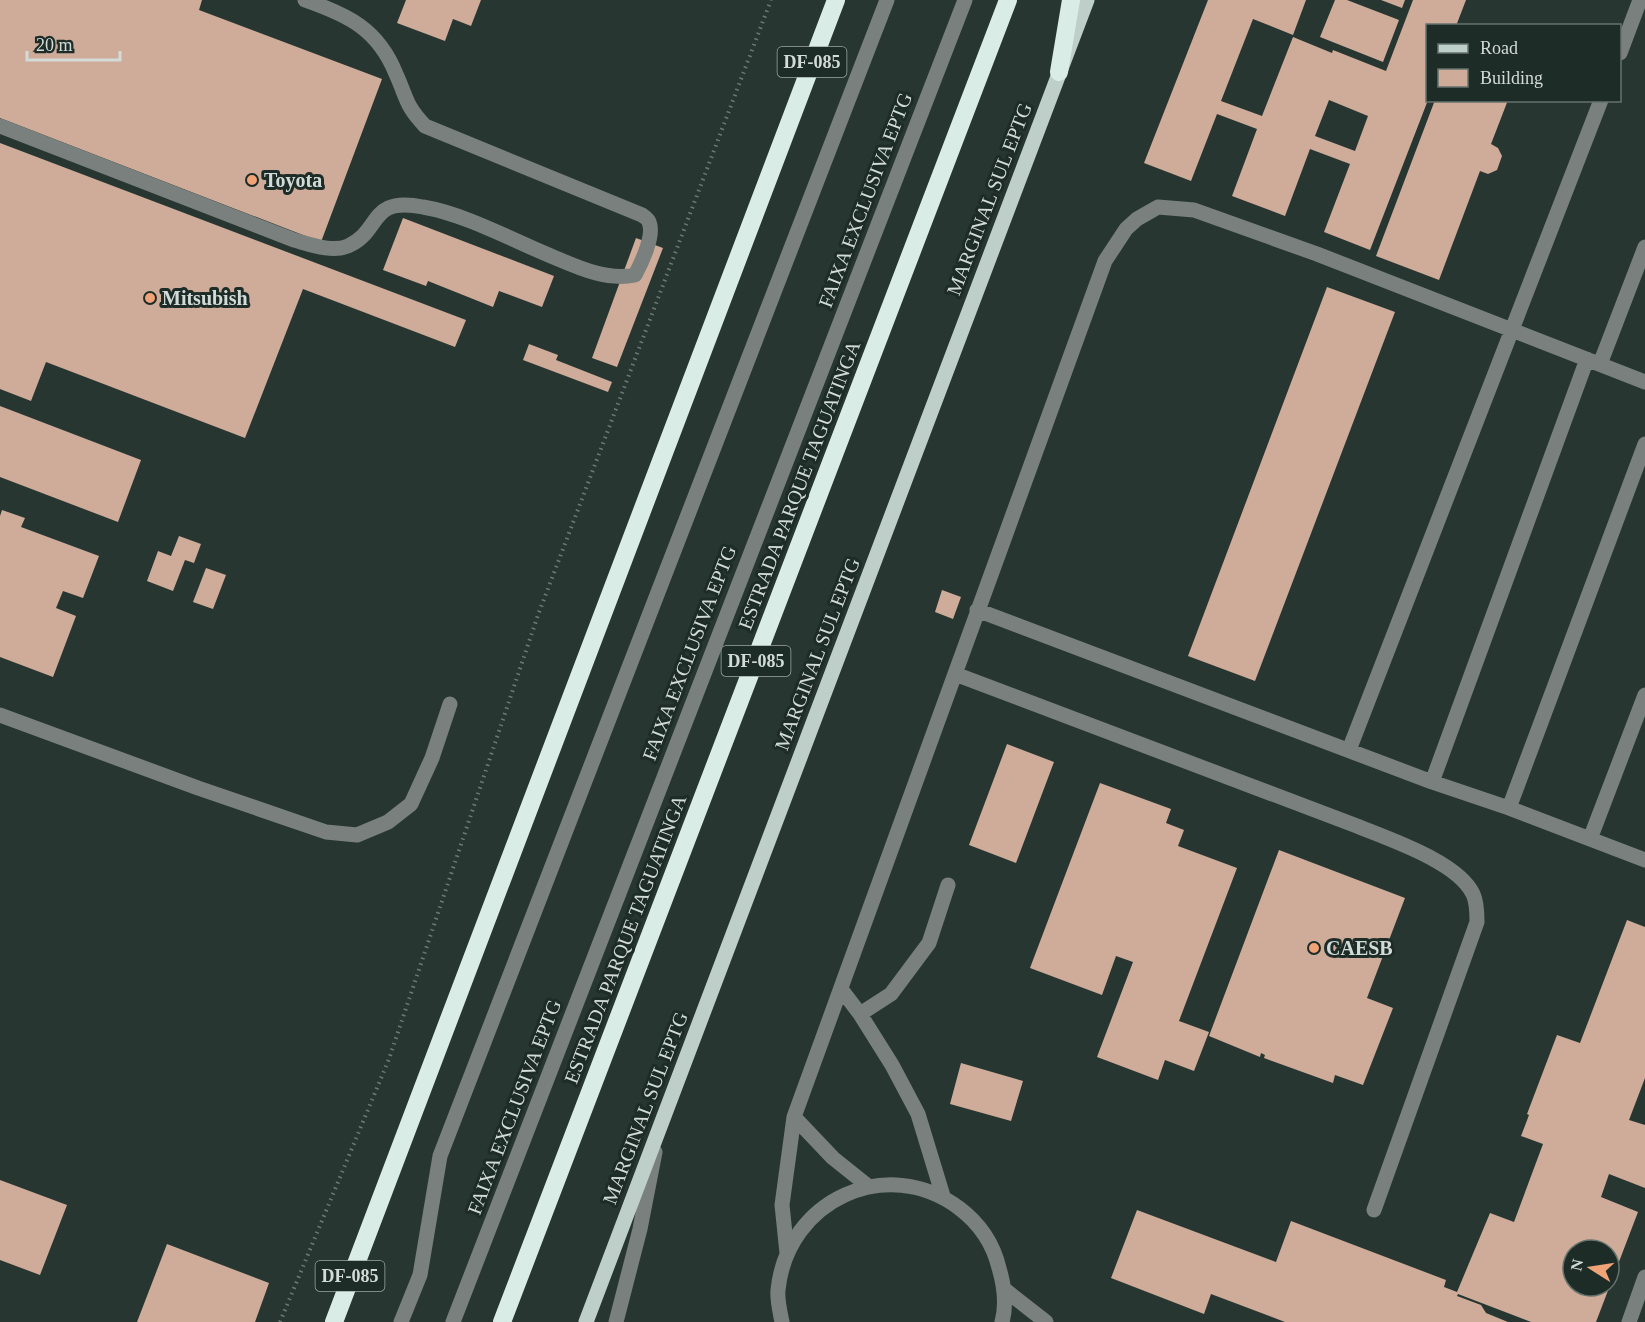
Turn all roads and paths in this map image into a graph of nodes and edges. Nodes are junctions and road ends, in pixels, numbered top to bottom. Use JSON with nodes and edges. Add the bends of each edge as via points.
{"nodes":[{"id":1,"x":305,"y":0,"type":"edge"},
{"id":2,"x":771,"y":0,"type":"edge"},
{"id":3,"x":836,"y":0,"type":"edge"},
{"id":4,"x":887,"y":0,"type":"edge"},
{"id":5,"x":965,"y":0,"type":"edge"},
{"id":6,"x":1008,"y":0,"type":"edge"},
{"id":7,"x":1071,"y":0,"type":"edge"},
{"id":8,"x":1087,"y":0,"type":"edge"},
{"id":9,"x":1640,"y":0,"type":"edge"},
{"id":10,"x":1621,"y":50,"type":"edge"},
{"id":11,"x":1059,"y":72,"type":"junction"},
{"id":12,"x":1600,"y":102,"type":"edge"},
{"id":13,"x":0,"y":126,"type":"edge"},
{"id":14,"x":1645,"y":247,"type":"edge"},
{"id":15,"x":1512,"y":331,"type":"junction"},
{"id":16,"x":1593,"y":362,"type":"junction"},
{"id":17,"x":1645,"y":382,"type":"edge"},
{"id":18,"x":1645,"y":444,"type":"edge"},
{"id":19,"x":977,"y":610,"type":"junction"},
{"id":20,"x":955,"y":674,"type":"junction"},
{"id":21,"x":1645,"y":695,"type":"edge"},
{"id":22,"x":450,"y":704,"type":"dead end"},
{"id":23,"x":0,"y":715,"type":"edge"},
{"id":24,"x":1349,"y":750,"type":"junction"},
{"id":25,"x":1432,"y":782,"type":"junction"},
{"id":26,"x":1509,"y":807,"type":"junction"},
{"id":27,"x":1590,"y":839,"type":"junction"},
{"id":28,"x":1645,"y":860,"type":"edge"},
{"id":29,"x":948,"y":885,"type":"dead end"},
{"id":30,"x":841,"y":989,"type":"junction"},
{"id":31,"x":860,"y":1014,"type":"junction"},
{"id":32,"x":794,"y":1117,"type":"junction"},
{"id":33,"x":660,"y":1130,"type":"junction"},
{"id":34,"x":868,"y":1186,"type":"junction"},
{"id":35,"x":943,"y":1196,"type":"junction"},
{"id":36,"x":1374,"y":1210,"type":"dead end"},
{"id":37,"x":787,"y":1253,"type":"junction"},
{"id":38,"x":1645,"y":1276,"type":"edge"},
{"id":39,"x":1005,"y":1289,"type":"junction"},
{"id":40,"x":280,"y":1322,"type":"edge"},
{"id":41,"x":334,"y":1322,"type":"edge"},
{"id":42,"x":401,"y":1322,"type":"edge"},
{"id":43,"x":453,"y":1322,"type":"edge"},
{"id":44,"x":502,"y":1322,"type":"edge"},
{"id":45,"x":586,"y":1322,"type":"edge"},
{"id":46,"x":616,"y":1322,"type":"edge"},
{"id":47,"x":782,"y":1322,"type":"edge"},
{"id":48,"x":1002,"y":1322,"type":"edge"},
{"id":49,"x":1046,"y":1322,"type":"edge"},
{"id":50,"x":1629,"y":1322,"type":"edge"}],
"edges":[{"from":1,"to":13,"type":"lane","via":[[344,15],[380,43],[391,60],[408,106],[425,126],[642,215],[650,231],[635,275],[608,276],[574,266],[453,215],[411,205],[398,204],[382,211],[361,237],[347,247],[310,244]]},
{"from":2,"to":40,"type":"path","via":[[538,615],[389,1059]]},
{"from":3,"to":41,"type":"highway","number":"DF-085"},
{"from":4,"to":42,"type":"lane","via":[[440,1156],[420,1275]]},
{"from":5,"to":43,"type":"lane","name":"FAIXA EXCLUSIVA EPTG"},
{"from":6,"to":44,"type":"highway","name":"ESTRADA PARQUE TAGUATINGA","number":"DF-085"},
{"from":7,"to":11,"type":"highway"},
{"from":8,"to":11,"type":"main road","name":"MARGINAL SUL EPTG"},
{"from":9,"to":10,"type":"lane"},
{"from":11,"to":33,"type":"main road","name":"MARGINAL SUL EPTG"},
{"from":12,"to":15,"type":"lane"},
{"from":14,"to":16,"type":"lane"},
{"from":15,"to":16,"type":"lane"},
{"from":15,"to":19,"type":"lane","via":[[1194,210],[1158,207],[1126,229],[1105,261]]},
{"from":15,"to":24,"type":"lane"},
{"from":16,"to":17,"type":"lane"},
{"from":16,"to":25,"type":"lane"},
{"from":18,"to":26,"type":"lane"},
{"from":19,"to":20,"type":"lane"},
{"from":19,"to":24,"type":"lane"},
{"from":20,"to":30,"type":"lane"},
{"from":20,"to":36,"type":"lane","via":[[1378,834],[1420,852],[1465,883],[1473,894],[1477,922]]},
{"from":21,"to":27,"type":"lane"},
{"from":22,"to":23,"type":"lane","via":[[411,804],[388,822],[357,835],[326,832]]},
{"from":24,"to":25,"type":"lane"},
{"from":25,"to":26,"type":"lane"},
{"from":26,"to":27,"type":"lane"},
{"from":27,"to":28,"type":"lane"},
{"from":29,"to":31,"type":"lane","via":[[929,943],[891,994]]},
{"from":30,"to":31,"type":"lane"},
{"from":30,"to":32,"type":"lane"},
{"from":31,"to":35,"type":"lane","via":[[918,1114]]},
{"from":32,"to":34,"type":"lane","via":[[833,1158]]},
{"from":32,"to":37,"type":"lane","via":[[782,1205]]},
{"from":33,"to":45,"type":"main road","name":"MARGINAL SUL EPTG"},
{"from":33,"to":46,"type":"lane"},
{"from":34,"to":35,"type":"lane","via":[[906,1185]]},
{"from":34,"to":37,"type":"lane","via":[[834,1199],[807,1222]]},
{"from":35,"to":39,"type":"lane","via":[[974,1219],[995,1252]]},
{"from":37,"to":47,"type":"lane","via":[[778,1291]]},
{"from":38,"to":50,"type":"lane"},
{"from":39,"to":48,"type":"lane"},
{"from":39,"to":49,"type":"lane"}]}
